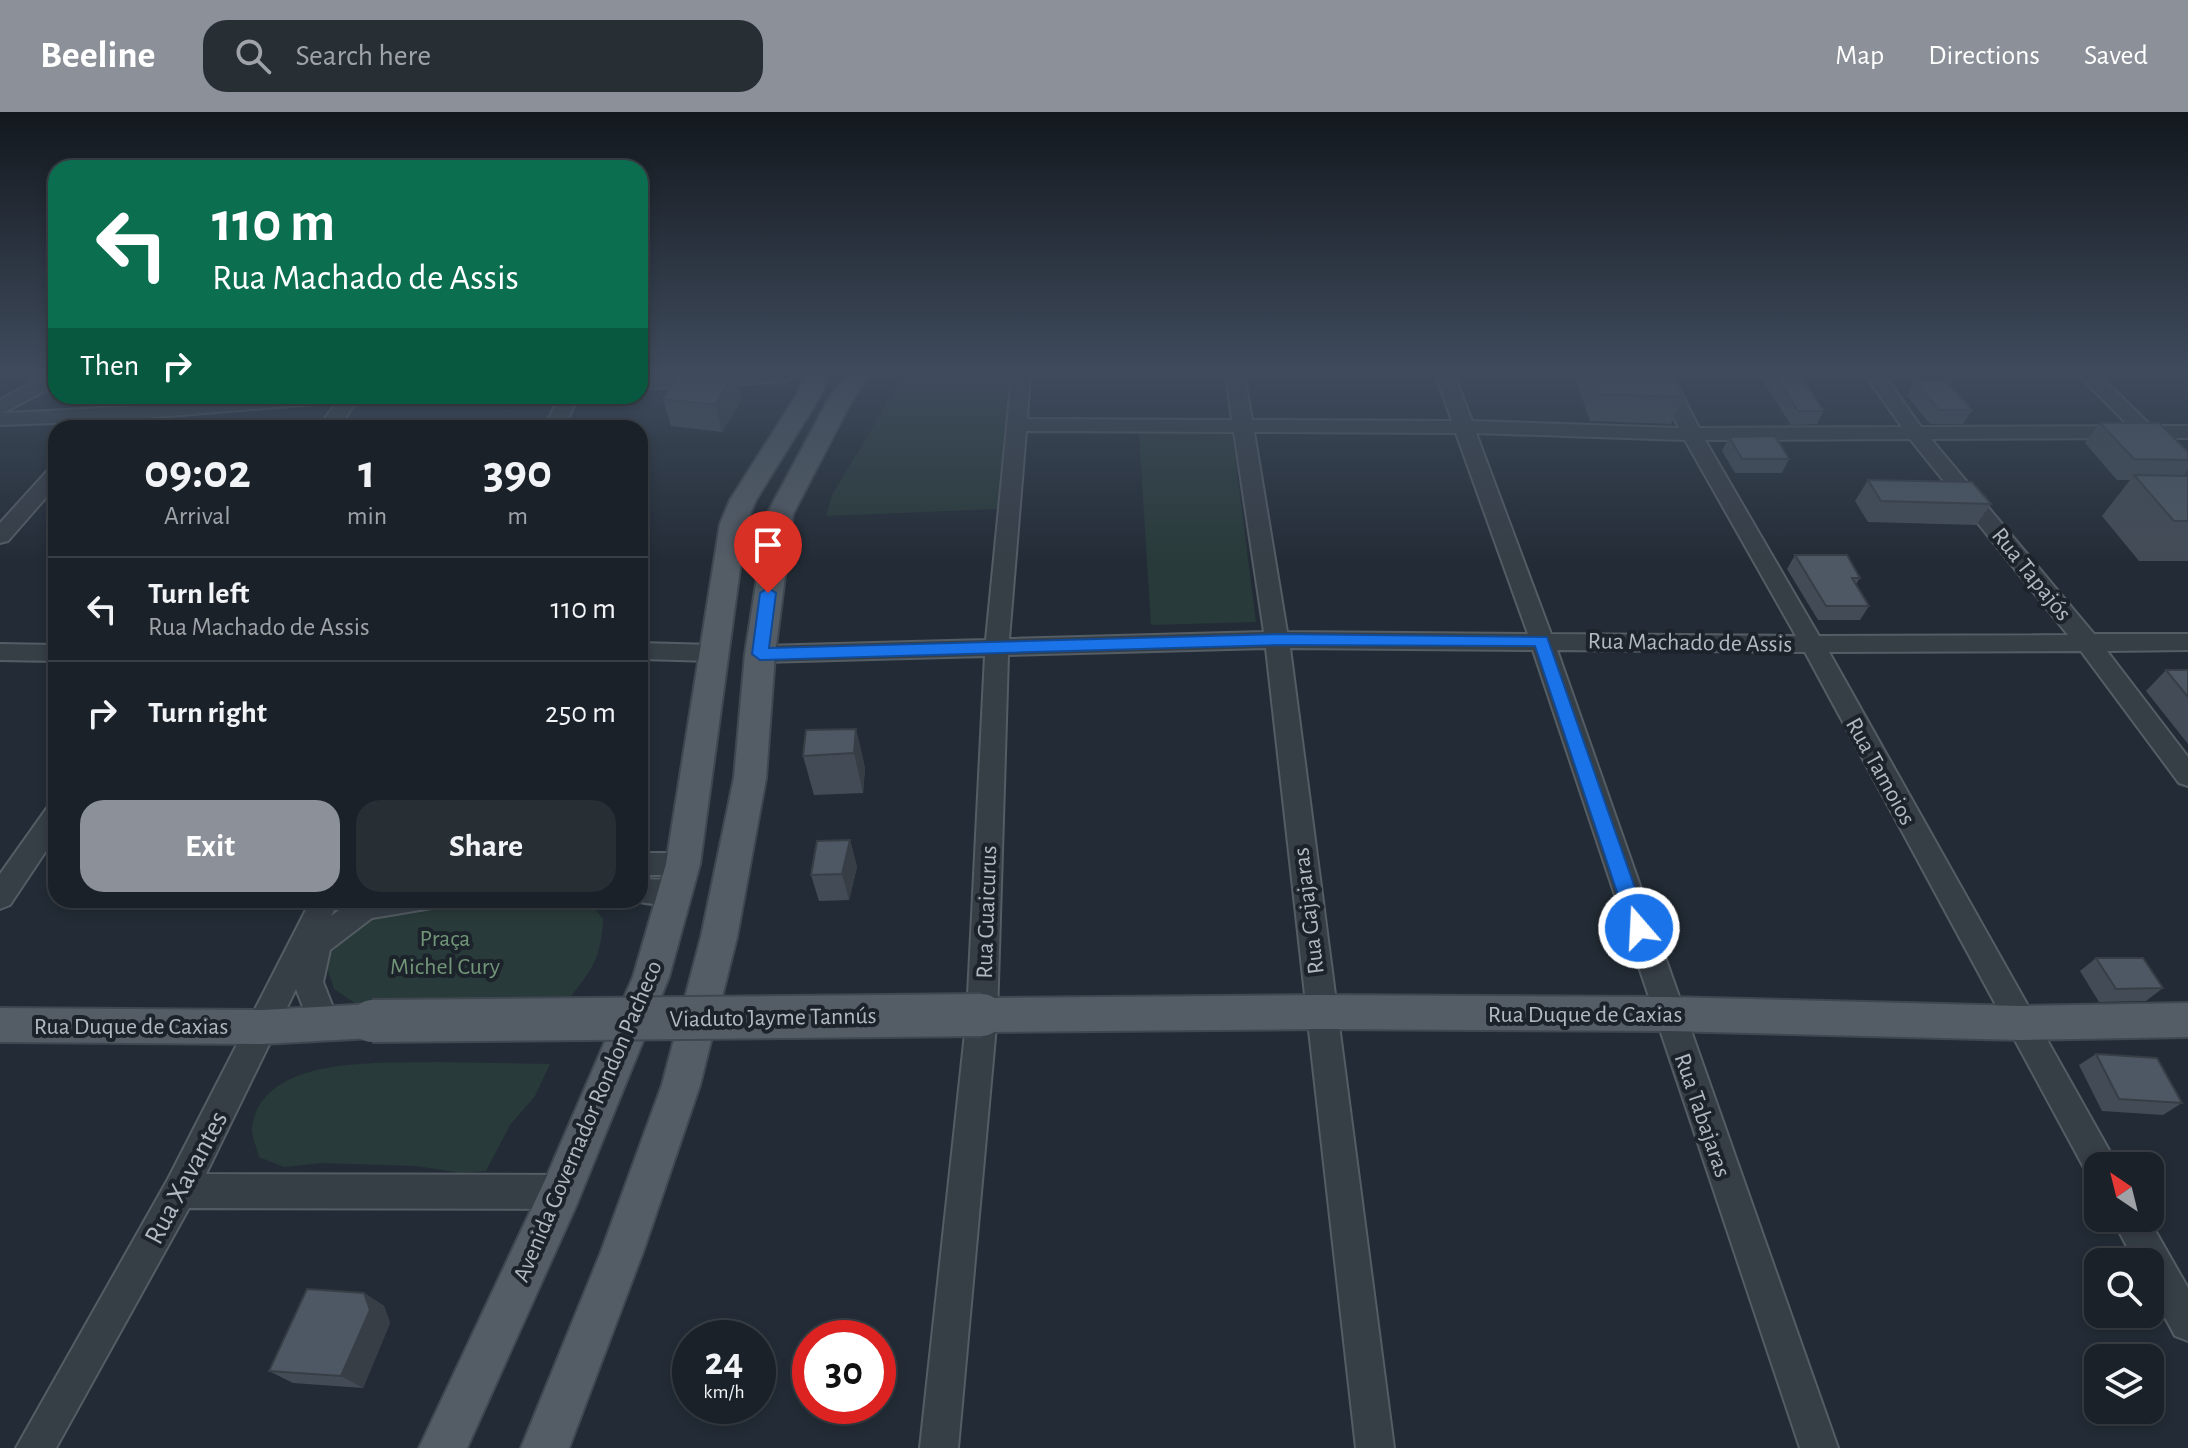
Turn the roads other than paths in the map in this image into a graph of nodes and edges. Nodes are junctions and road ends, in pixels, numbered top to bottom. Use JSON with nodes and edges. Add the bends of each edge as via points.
{"nodes":[{"id":1,"x":781,"y":437,"type":"edge"},
{"id":2,"x":820,"y":437,"type":"edge"},
{"id":3,"x":1014,"y":437,"type":"edge"},
{"id":4,"x":1244,"y":437,"type":"edge"},
{"id":5,"x":1466,"y":437,"type":"edge"},
{"id":6,"x":1694,"y":437,"type":"edge"},
{"id":7,"x":1919,"y":437,"type":"edge"},
{"id":8,"x":2151,"y":437,"type":"edge"},
{"id":9,"x":2188,"y":474,"type":"edge"},
{"id":10,"x":48,"y":482,"type":"edge"},
{"id":11,"x":0,"y":536,"type":"edge"},
{"id":12,"x":1277,"y":640,"type":"junction"},
{"id":13,"x":1542,"y":641,"type":"junction"},
{"id":14,"x":2188,"y":642,"type":"edge"},
{"id":15,"x":1811,"y":644,"type":"junction"},
{"id":16,"x":2089,"y":644,"type":"junction"},
{"id":17,"x":997,"y":646,"type":"junction"},
{"id":18,"x":648,"y":651,"type":"edge"},
{"id":19,"x":0,"y":652,"type":"edge"},
{"id":20,"x":48,"y":653,"type":"edge"},
{"id":21,"x":714,"y":653,"type":"junction"},
{"id":22,"x":760,"y":654,"type":"junction"},
{"id":23,"x":2188,"y":776,"type":"edge"},
{"id":24,"x":48,"y":827,"type":"edge"},
{"id":25,"x":648,"y":867,"type":"edge"},
{"id":26,"x":680,"y":878,"type":"junction"},
{"id":27,"x":648,"y":888,"type":"edge"},
{"id":28,"x":0,"y":897,"type":"edge"},
{"id":29,"x":321,"y":908,"type":"edge"},
{"id":30,"x":364,"y":908,"type":"edge"},
{"id":31,"x":1320,"y":1012,"type":"junction"},
{"id":32,"x":1668,"y":1014,"type":"junction"},
{"id":33,"x":982,"y":1015,"type":"junction"},
{"id":34,"x":2188,"y":1020,"type":"edge"},
{"id":35,"x":2021,"y":1023,"type":"junction"},
{"id":36,"x":0,"y":1025,"type":"edge"},
{"id":37,"x":325,"y":1025,"type":"junction"},
{"id":38,"x":262,"y":1027,"type":"junction"},
{"id":39,"x":2093,"y":1152,"type":"edge"},
{"id":40,"x":180,"y":1191,"type":"junction"},
{"id":41,"x":561,"y":1192,"type":"junction"},
{"id":42,"x":2137,"y":1232,"type":"edge"},
{"id":43,"x":2188,"y":1323,"type":"edge"},
{"id":44,"x":35,"y":1448,"type":"edge"},
{"id":45,"x":443,"y":1448,"type":"edge"},
{"id":46,"x":545,"y":1448,"type":"edge"},
{"id":47,"x":939,"y":1448,"type":"edge"},
{"id":48,"x":1375,"y":1448,"type":"edge"},
{"id":49,"x":1819,"y":1448,"type":"edge"}],
"edges":[{"from":1,"to":21,"type":"main road","name":"Avenida Governador Rondon Pacheco","via":[[738,510]]},
{"from":2,"to":22,"type":"main road","via":[[780,514]]},
{"from":3,"to":17,"type":"street","name":"Rua Guaicurus"},
{"from":4,"to":12,"type":"street","name":"Rua Gajajaras"},
{"from":5,"to":13,"type":"street","name":"Rua Tabajaras"},
{"from":6,"to":15,"type":"street","name":"Rua Tamoios"},
{"from":7,"to":16,"type":"street","name":"Rua Tapajós"},
{"from":8,"to":9,"type":"street"},
{"from":10,"to":11,"type":"street"},
{"from":12,"to":13,"type":"street","name":"Rua Machado de Assis"},
{"from":12,"to":17,"type":"street","name":"Rua Machado de Assis"},
{"from":12,"to":31,"type":"street","name":"Rua Gajajaras"},
{"from":13,"to":15,"type":"street","name":"Rua Machado de Assis"},
{"from":13,"to":32,"type":"street","name":"Rua Tabajaras"},
{"from":14,"to":16,"type":"street","name":"Rua Machado de Assis"},
{"from":15,"to":16,"type":"street","name":"Rua Machado de Assis"},
{"from":15,"to":35,"type":"street","name":"Rua Tamoios"},
{"from":16,"to":23,"type":"street","name":"Rua Tapajós"},
{"from":17,"to":22,"type":"street","name":"Rua Machado de Assis"},
{"from":17,"to":33,"type":"street","name":"Rua Guaicurus"},
{"from":18,"to":21,"type":"street"},
{"from":19,"to":20,"type":"street"},
{"from":21,"to":26,"type":"main road","name":"Avenida Governador Rondon Pacheco"},
{"from":22,"to":46,"type":"main road","via":[[750,778],[719,937],[681,1085]]},
{"from":24,"to":28,"type":"street"},
{"from":25,"to":26,"type":"street"},
{"from":26,"to":27,"type":"street"},
{"from":26,"to":41,"type":"main road","name":"Avenida Governador Rondon Pacheco","via":[[651,977]]},
{"from":29,"to":38,"type":"street","name":"Rua Xavantes"},
{"from":30,"to":37,"type":"street","via":[[317,943],[308,982]]},
{"from":31,"to":32,"type":"main road","name":"Rua Duque de Caxias"},
{"from":31,"to":33,"type":"main road","name":"Rua Duque de Caxias"},
{"from":31,"to":48,"type":"street","name":"Rua Gajajaras"},
{"from":32,"to":35,"type":"main road","name":"Rua Duque de Caxias"},
{"from":32,"to":49,"type":"street","name":"Rua Tabajaras"},
{"from":33,"to":37,"type":"main road","name":"Viaduto Jayme Tannús","bridge":true},
{"from":33,"to":47,"type":"street","name":"Rua Guaicurus"},
{"from":34,"to":35,"type":"main road","name":"Rua Duque de Caxias"},
{"from":35,"to":39,"type":"street","name":"Rua Tamoios"},
{"from":36,"to":38,"type":"main road","name":"Rua Duque de Caxias"},
{"from":37,"to":38,"type":"main road","name":"Rua Duque de Caxias"},
{"from":38,"to":40,"type":"street","name":"Rua Xavantes"},
{"from":40,"to":41,"type":"street"},
{"from":40,"to":44,"type":"street","name":"Rua Xavantes"},
{"from":41,"to":45,"type":"main road","name":"Avenida Governador Rondon Pacheco"},
{"from":42,"to":43,"type":"street"}]}
